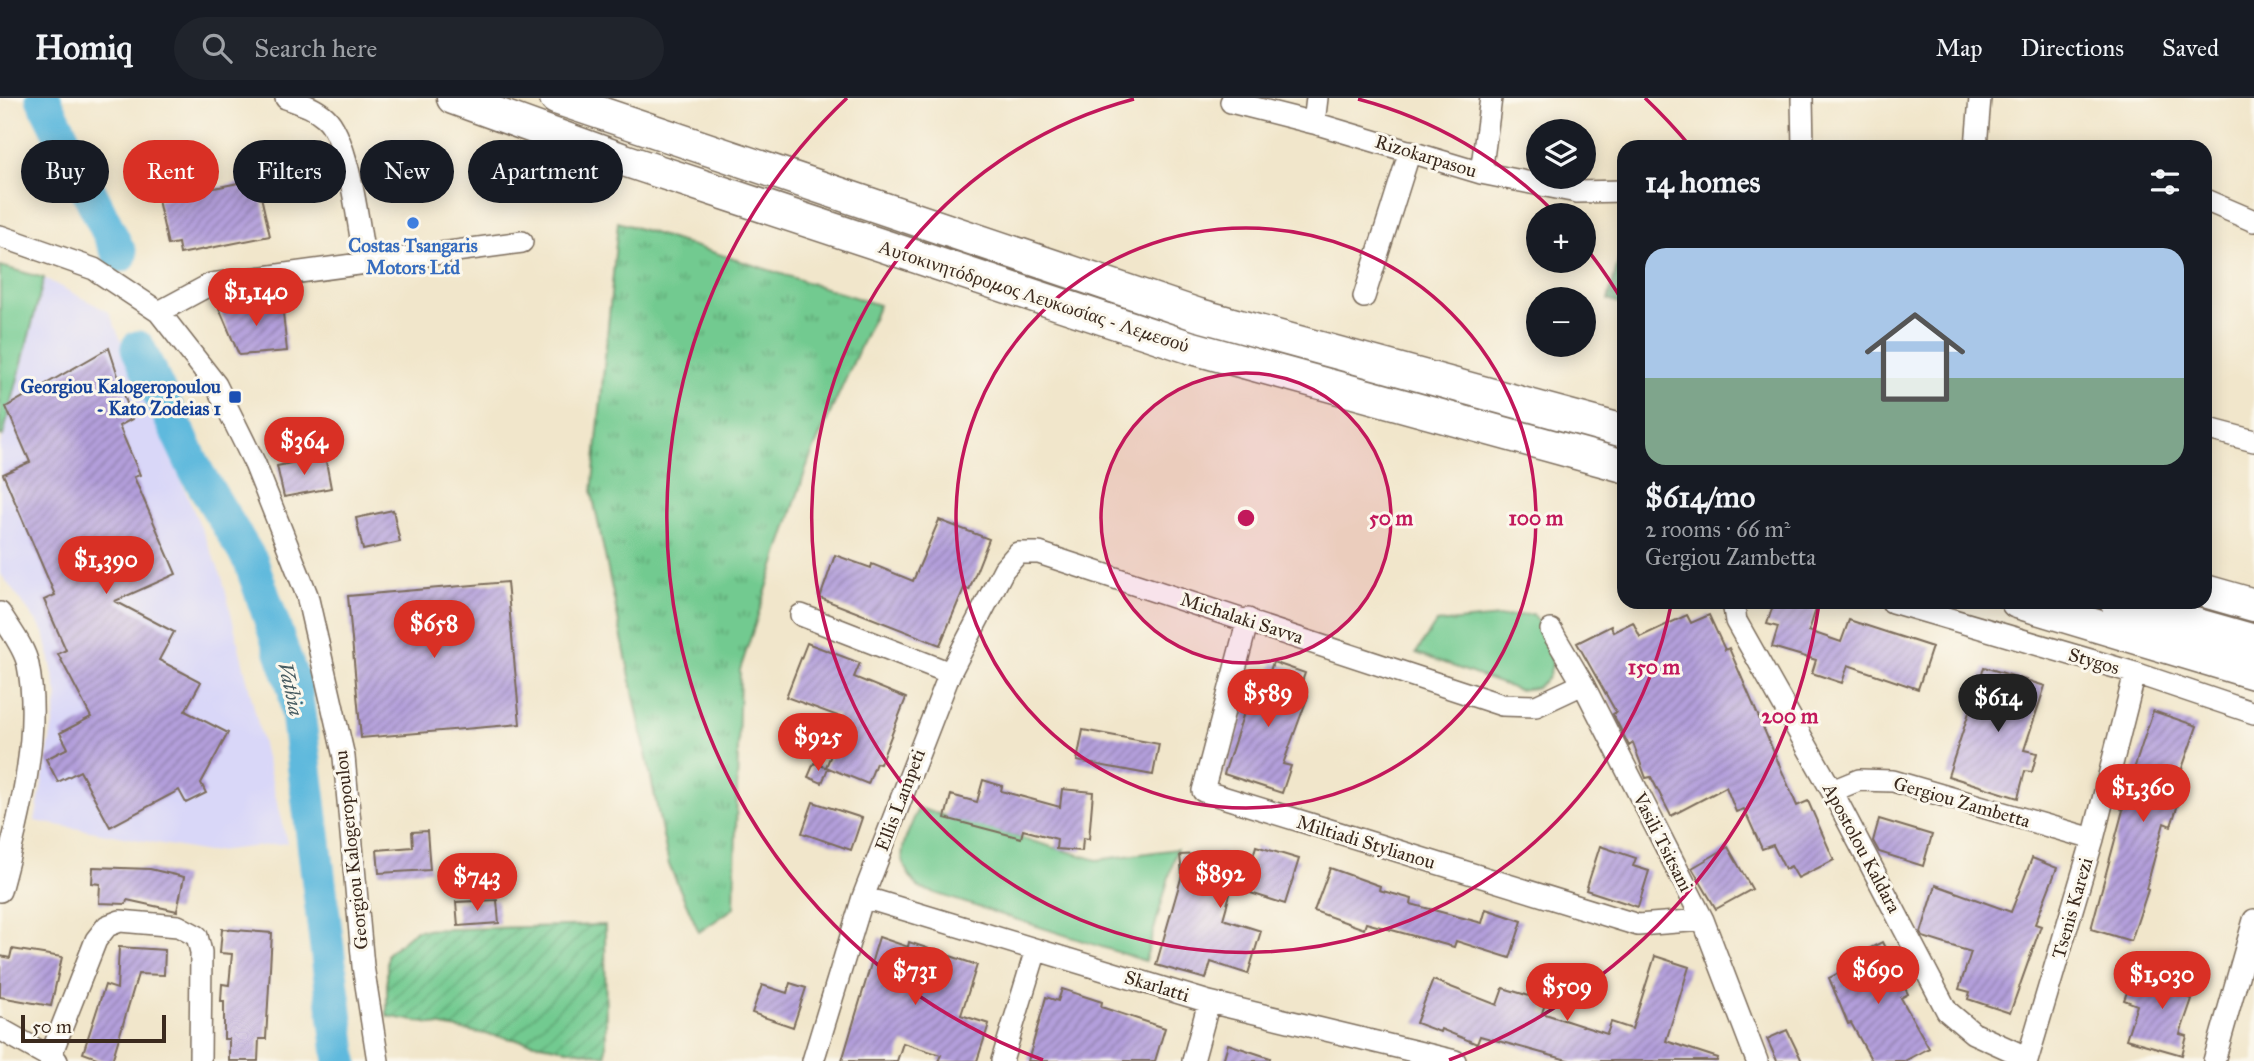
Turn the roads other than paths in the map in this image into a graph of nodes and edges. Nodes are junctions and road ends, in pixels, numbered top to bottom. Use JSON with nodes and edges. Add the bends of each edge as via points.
{"nodes":[{"id":1,"x":286,"y":98,"type":"edge"},
{"id":2,"x":453,"y":98,"type":"edge"},
{"id":3,"x":556,"y":98,"type":"edge"},
{"id":4,"x":1317,"y":98,"type":"edge"},
{"id":5,"x":1491,"y":98,"type":"edge"},
{"id":6,"x":1802,"y":98,"type":"edge"},
{"id":7,"x":1980,"y":98,"type":"edge"},
{"id":8,"x":1231,"y":102,"type":"dead end"},
{"id":9,"x":1314,"y":123,"type":"junction"},
{"id":10,"x":1803,"y":140,"type":"edge"},
{"id":11,"x":1977,"y":140,"type":"edge"},
{"id":12,"x":1410,"y":151,"type":"junction"},
{"id":13,"x":1481,"y":173,"type":"junction"},
{"id":14,"x":1617,"y":191,"type":"edge"},
{"id":15,"x":2212,"y":203,"type":"edge"},
{"id":16,"x":2254,"y":221,"type":"edge"},
{"id":17,"x":0,"y":236,"type":"edge"},
{"id":18,"x":522,"y":242,"type":"dead end"},
{"id":19,"x":365,"y":263,"type":"junction"},
{"id":20,"x":1364,"y":297,"type":"dead end"},
{"id":21,"x":159,"y":312,"type":"junction"},
{"id":22,"x":1189,"y":347,"type":"junction"},
{"id":23,"x":1617,"y":430,"type":"edge"},
{"id":24,"x":2212,"y":430,"type":"edge"},
{"id":25,"x":2254,"y":442,"type":"edge"},
{"id":26,"x":1617,"y":464,"type":"edge"},
{"id":27,"x":1617,"y":483,"type":"edge"},
{"id":28,"x":1018,"y":553,"type":"joint"},
{"id":29,"x":2212,"y":593,"type":"edge"},
{"id":30,"x":2249,"y":603,"type":"edge"},
{"id":31,"x":1734,"y":609,"type":"edge"},
{"id":32,"x":1916,"y":609,"type":"edge"},
{"id":33,"x":2040,"y":609,"type":"edge"},
{"id":34,"x":2113,"y":609,"type":"edge"},
{"id":35,"x":2141,"y":609,"type":"edge"},
{"id":36,"x":0,"y":613,"type":"edge"},
{"id":37,"x":801,"y":615,"type":"dead end"},
{"id":38,"x":1248,"y":619,"type":"junction"},
{"id":39,"x":1552,"y":630,"type":"dead end"},
{"id":40,"x":2254,"y":641,"type":"edge"},
{"id":41,"x":2254,"y":659,"type":"edge"},
{"id":42,"x":950,"y":673,"type":"junction"},
{"id":43,"x":2136,"y":673,"type":"junction"},
{"id":44,"x":2254,"y":673,"type":"edge"},
{"id":45,"x":1583,"y":684,"type":"junction"},
{"id":46,"x":2254,"y":713,"type":"edge"},
{"id":47,"x":1832,"y":790,"type":"junction"},
{"id":48,"x":2093,"y":839,"type":"junction"},
{"id":49,"x":7,"y":841,"type":"edge"},
{"id":50,"x":0,"y":891,"type":"edge"},
{"id":51,"x":863,"y":897,"type":"junction"},
{"id":52,"x":1703,"y":920,"type":"junction"},
{"id":53,"x":2254,"y":920,"type":"edge"},
{"id":54,"x":1036,"y":950,"type":"junction"},
{"id":55,"x":1209,"y":1002,"type":"junction"},
{"id":56,"x":0,"y":1029,"type":"edge"},
{"id":57,"x":54,"y":1059,"type":"edge"},
{"id":58,"x":2028,"y":1059,"type":"edge"},
{"id":59,"x":200,"y":1061,"type":"edge"},
{"id":60,"x":379,"y":1061,"type":"edge"},
{"id":61,"x":813,"y":1061,"type":"edge"},
{"id":62,"x":1002,"y":1061,"type":"edge"},
{"id":63,"x":1193,"y":1061,"type":"edge"},
{"id":64,"x":1455,"y":1061,"type":"edge"},
{"id":65,"x":1757,"y":1061,"type":"edge"},
{"id":66,"x":2214,"y":1061,"type":"edge"}],
"edges":[{"from":1,"to":19,"type":"street","via":[[315,109],[340,140]]},
{"from":2,"to":22,"type":"highway","name":"Αυτοκινητόδρομος Λευκωσίας - Λεμεσού","via":[[624,160]]},
{"from":3,"to":23,"type":"highway","name":"Αυτοκινητόδρομος Λευκωσίας - Λεμεσού","via":[[1199,315]]},
{"from":4,"to":9,"type":"street"},
{"from":5,"to":13,"type":"street"},
{"from":6,"to":10,"type":"street"},
{"from":7,"to":11,"type":"street"},
{"from":8,"to":9,"type":"street","name":"Rizokarpasou"},
{"from":9,"to":12,"type":"street","name":"Rizokarpasou"},
{"from":12,"to":13,"type":"street","name":"Rizokarpasou"},
{"from":12,"to":20,"type":"street"},
{"from":13,"to":14,"type":"street","name":"Rizokarpasou","via":[[1577,192]]},
{"from":15,"to":16,"type":"street"},
{"from":17,"to":21,"type":"street","name":"Georgiou Kalogeropoulou","via":[[93,269]]},
{"from":18,"to":19,"type":"street"},
{"from":19,"to":21,"type":"street","via":[[211,284]]},
{"from":21,"to":60,"type":"street","name":"Georgiou Kalogeropoulou","via":[[216,385],[307,595],[344,757],[363,966]]},
{"from":22,"to":26,"type":"highway","name":"Αυτοκινητόδρομος Λευκωσίας - Λεμεσού"},
{"from":22,"to":27,"type":"highway","via":[[1377,412]]},
{"from":24,"to":25,"type":"street"},
{"from":28,"to":38,"type":"street","name":"Michalaki Savva","via":[[1039,553]]},
{"from":28,"to":42,"type":"street","name":"Ellis Lampeti","via":[[1004,569]]},
{"from":29,"to":30,"type":"highway"},
{"from":31,"to":47,"type":"street","name":"Apostolou Kaldara","via":[[1736,621]]},
{"from":32,"to":43,"type":"street","name":"Stygos"},
{"from":33,"to":44,"type":"highway"},
{"from":34,"to":41,"type":"highway"},
{"from":35,"to":40,"type":"highway"},
{"from":36,"to":49,"type":"street","via":[[28,662],[33,723]]},
{"from":37,"to":42,"type":"street"},
{"from":38,"to":45,"type":"street","name":"Michalaki Savva","via":[[1503,705],[1536,706]]},
{"from":38,"to":52,"type":"street","name":"Miltiadi Stylianou","via":[[1202,791],[1637,925]]},
{"from":39,"to":45,"type":"street","name":"Vasili Tsitsani"},
{"from":42,"to":51,"type":"street","name":"Ellis Lampeti"},
{"from":43,"to":46,"type":"street","name":"Stygos"},
{"from":43,"to":48,"type":"street","name":"Tsenis Karezi"},
{"from":45,"to":52,"type":"street","name":"Vasili Tsitsani"},
{"from":47,"to":48,"type":"street","name":"Gergiou Zambetta","via":[[1859,780],[1893,780]]},
{"from":47,"to":58,"type":"street","name":"Apostolou Kaldara","via":[[1947,1011],[1973,1033]]},
{"from":48,"to":58,"type":"street","name":"Tsenis Karezi"},
{"from":49,"to":50,"type":"street"},
{"from":51,"to":54,"type":"street","name":"Skarlatti"},
{"from":51,"to":61,"type":"street","name":"Ellis Lampeti"},
{"from":52,"to":65,"type":"street","name":"Vasili Tsitsani"},
{"from":53,"to":66,"type":"street"},
{"from":54,"to":55,"type":"street","name":"Skarlatti"},
{"from":54,"to":62,"type":"street"},
{"from":55,"to":63,"type":"street"},
{"from":55,"to":64,"type":"street","name":"Skarlatti"},
{"from":56,"to":57,"type":"street"},
{"from":57,"to":59,"type":"street","via":[[96,940],[107,926],[120,921],[178,926],[197,936],[201,952]]}]}
